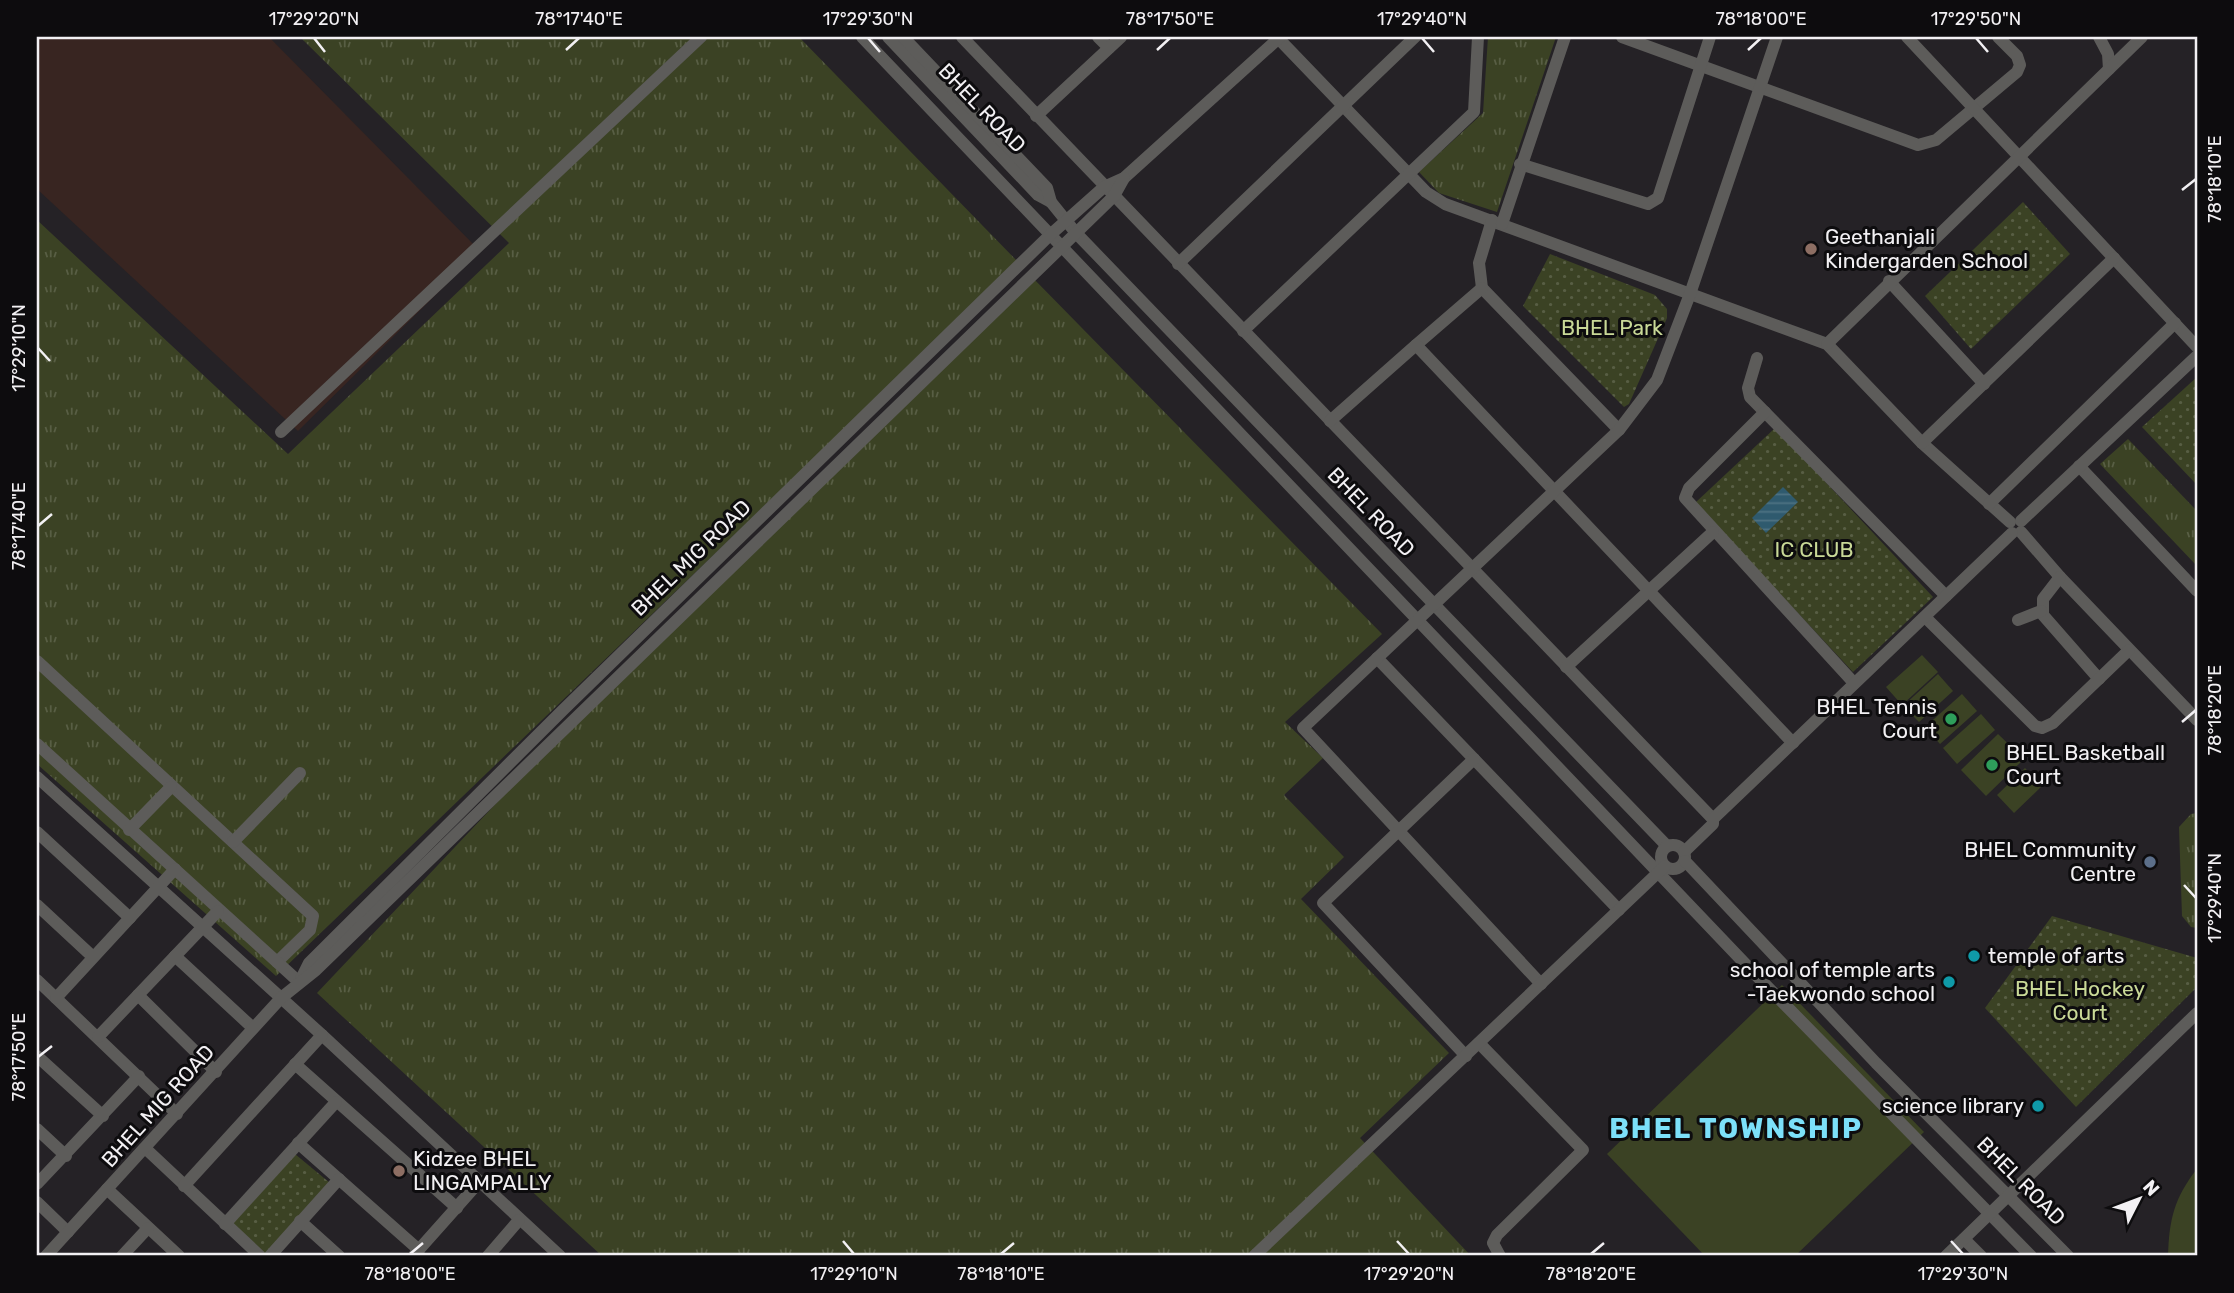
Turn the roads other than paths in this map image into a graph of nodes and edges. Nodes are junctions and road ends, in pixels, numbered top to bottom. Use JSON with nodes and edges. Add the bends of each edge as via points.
{"nodes":[{"id":1,"x":701,"y":37,"type":"edge"},
{"id":2,"x":862,"y":37,"type":"edge"},
{"id":3,"x":888,"y":37,"type":"edge"},
{"id":4,"x":903,"y":37,"type":"edge"},
{"id":5,"x":962,"y":37,"type":"edge"},
{"id":6,"x":1098,"y":37,"type":"edge"},
{"id":7,"x":1121,"y":37,"type":"edge"},
{"id":8,"x":1278,"y":37,"type":"edge"},
{"id":9,"x":1415,"y":37,"type":"edge"},
{"id":10,"x":1478,"y":37,"type":"edge"},
{"id":11,"x":1565,"y":37,"type":"edge"},
{"id":12,"x":1622,"y":37,"type":"edge"},
{"id":13,"x":1710,"y":37,"type":"edge"},
{"id":14,"x":1777,"y":37,"type":"edge"},
{"id":15,"x":1907,"y":37,"type":"edge"},
{"id":16,"x":1998,"y":37,"type":"edge"},
{"id":17,"x":2101,"y":37,"type":"edge"},
{"id":18,"x":2137,"y":41,"type":"edge"},
{"id":19,"x":1108,"y":48,"type":"junction"},
{"id":20,"x":1700,"y":66,"type":"junction"},
{"id":21,"x":2109,"y":69,"type":"junction"},
{"id":22,"x":1759,"y":88,"type":"junction"},
{"id":23,"x":1345,"y":105,"type":"junction"},
{"id":24,"x":1974,"y":110,"type":"junction"},
{"id":25,"x":1037,"y":116,"type":"junction"},
{"id":26,"x":2018,"y":156,"type":"junction"},
{"id":27,"x":1520,"y":164,"type":"junction"},
{"id":28,"x":1407,"y":175,"type":"junction"},
{"id":29,"x":1109,"y":191,"type":"junction"},
{"id":30,"x":1051,"y":202,"type":"junction"},
{"id":31,"x":1065,"y":221,"type":"junction"},
{"id":32,"x":1497,"y":222,"type":"junction"},
{"id":33,"x":1076,"y":233,"type":"junction"},
{"id":34,"x":1050,"y":234,"type":"junction"},
{"id":35,"x":1061,"y":246,"type":"junction"},
{"id":36,"x":2114,"y":258,"type":"junction"},
{"id":37,"x":1178,"y":264,"type":"junction"},
{"id":38,"x":1889,"y":281,"type":"junction"},
{"id":39,"x":1482,"y":288,"type":"junction"},
{"id":40,"x":1690,"y":294,"type":"junction"},
{"id":41,"x":2175,"y":323,"type":"junction"},
{"id":42,"x":1243,"y":331,"type":"junction"},
{"id":43,"x":1826,"y":344,"type":"junction"},
{"id":44,"x":1416,"y":345,"type":"junction"},
{"id":45,"x":2197,"y":346,"type":"edge"},
{"id":46,"x":2197,"y":356,"type":"edge"},
{"id":47,"x":1757,"y":358,"type":"dead end"},
{"id":48,"x":1984,"y":384,"type":"junction"},
{"id":49,"x":1765,"y":412,"type":"junction"},
{"id":50,"x":1330,"y":421,"type":"junction"},
{"id":51,"x":1619,"y":430,"type":"junction"},
{"id":52,"x":281,"y":432,"type":"dead end"},
{"id":53,"x":1922,"y":443,"type":"junction"},
{"id":54,"x":2079,"y":466,"type":"junction"},
{"id":55,"x":1554,"y":491,"type":"junction"},
{"id":56,"x":1989,"y":504,"type":"junction"},
{"id":57,"x":2016,"y":527,"type":"junction"},
{"id":58,"x":1713,"y":532,"type":"junction"},
{"id":59,"x":1472,"y":570,"type":"junction"},
{"id":60,"x":2060,"y":578,"type":"junction"},
{"id":61,"x":1649,"y":591,"type":"junction"},
{"id":62,"x":2197,"y":591,"type":"edge"},
{"id":63,"x":1946,"y":596,"type":"junction"},
{"id":64,"x":1434,"y":605,"type":"junction"},
{"id":65,"x":2041,"y":611,"type":"junction"},
{"id":66,"x":1925,"y":617,"type":"junction"},
{"id":67,"x":1418,"y":620,"type":"junction"},
{"id":68,"x":2018,"y":620,"type":"dead end"},
{"id":69,"x":2129,"y":650,"type":"junction"},
{"id":70,"x":1377,"y":658,"type":"junction"},
{"id":71,"x":37,"y":661,"type":"edge"},
{"id":72,"x":1566,"y":667,"type":"junction"},
{"id":73,"x":2099,"y":678,"type":"junction"},
{"id":74,"x":1854,"y":683,"type":"junction"},
{"id":75,"x":2197,"y":720,"type":"edge"},
{"id":76,"x":1793,"y":743,"type":"junction"},
{"id":77,"x":37,"y":744,"type":"edge"},
{"id":78,"x":1474,"y":759,"type":"junction"},
{"id":79,"x":300,"y":774,"type":"dead end"},
{"id":80,"x":38,"y":781,"type":"edge"},
{"id":81,"x":171,"y":787,"type":"junction"},
{"id":82,"x":1713,"y":820,"type":"junction"},
{"id":83,"x":129,"y":831,"type":"junction"},
{"id":84,"x":1399,"y":831,"type":"junction"},
{"id":85,"x":37,"y":832,"type":"edge"},
{"id":86,"x":233,"y":842,"type":"junction"},
{"id":87,"x":1679,"y":851,"type":"junction"},
{"id":88,"x":175,"y":869,"type":"junction"},
{"id":89,"x":1662,"y":869,"type":"junction"},
{"id":90,"x":157,"y":889,"type":"junction"},
{"id":91,"x":37,"y":905,"type":"edge"},
{"id":92,"x":1619,"y":910,"type":"junction"},
{"id":93,"x":218,"y":911,"type":"junction"},
{"id":94,"x":130,"y":918,"type":"junction"},
{"id":95,"x":202,"y":929,"type":"junction"},
{"id":96,"x":174,"y":956,"type":"junction"},
{"id":97,"x":93,"y":957,"type":"junction"},
{"id":98,"x":277,"y":962,"type":"junction"},
{"id":99,"x":37,"y":980,"type":"edge"},
{"id":100,"x":299,"y":982,"type":"junction"},
{"id":101,"x":1541,"y":984,"type":"junction"},
{"id":102,"x":138,"y":995,"type":"junction"},
{"id":103,"x":56,"y":998,"type":"junction"},
{"id":104,"x":281,"y":998,"type":"junction"},
{"id":105,"x":2197,"y":1013,"type":"edge"},
{"id":106,"x":253,"y":1028,"type":"junction"},
{"id":107,"x":322,"y":1035,"type":"junction"},
{"id":108,"x":98,"y":1037,"type":"junction"},
{"id":109,"x":1479,"y":1043,"type":"junction"},
{"id":110,"x":37,"y":1056,"type":"edge"},
{"id":111,"x":1466,"y":1056,"type":"junction"},
{"id":112,"x":296,"y":1064,"type":"junction"},
{"id":113,"x":216,"y":1072,"type":"junction"},
{"id":114,"x":139,"y":1076,"type":"junction"},
{"id":115,"x":336,"y":1102,"type":"junction"},
{"id":116,"x":177,"y":1114,"type":"junction"},
{"id":117,"x":103,"y":1116,"type":"junction"},
{"id":118,"x":37,"y":1129,"type":"edge"},
{"id":119,"x":298,"y":1143,"type":"junction"},
{"id":120,"x":145,"y":1148,"type":"junction"},
{"id":121,"x":66,"y":1156,"type":"junction"},
{"id":122,"x":339,"y":1179,"type":"junction"},
{"id":123,"x":480,"y":1181,"type":"junction"},
{"id":124,"x":37,"y":1184,"type":"edge"},
{"id":125,"x":184,"y":1186,"type":"junction"},
{"id":126,"x":107,"y":1189,"type":"junction"},
{"id":127,"x":2007,"y":1194,"type":"junction"},
{"id":128,"x":37,"y":1202,"type":"edge"},
{"id":129,"x":457,"y":1208,"type":"junction"},
{"id":130,"x":1989,"y":1212,"type":"junction"},
{"id":131,"x":520,"y":1220,"type":"junction"},
{"id":132,"x":300,"y":1221,"type":"junction"},
{"id":133,"x":225,"y":1224,"type":"junction"},
{"id":134,"x":148,"y":1228,"type":"junction"},
{"id":135,"x":68,"y":1232,"type":"junction"},
{"id":136,"x":1964,"y":1239,"type":"junction"},
{"id":137,"x":416,"y":1253,"type":"edge"},
{"id":138,"x":46,"y":1256,"type":"edge"},
{"id":139,"x":122,"y":1256,"type":"edge"},
{"id":140,"x":179,"y":1256,"type":"edge"},
{"id":141,"x":260,"y":1256,"type":"edge"},
{"id":142,"x":270,"y":1256,"type":"edge"},
{"id":143,"x":339,"y":1256,"type":"edge"},
{"id":144,"x":488,"y":1256,"type":"edge"},
{"id":145,"x":560,"y":1256,"type":"edge"},
{"id":146,"x":1254,"y":1256,"type":"edge"},
{"id":147,"x":1500,"y":1256,"type":"edge"},
{"id":148,"x":1946,"y":1256,"type":"edge"},
{"id":149,"x":1981,"y":1256,"type":"edge"},
{"id":150,"x":2031,"y":1256,"type":"edge"},
{"id":151,"x":2068,"y":1256,"type":"edge"}],
"edges":[{"from":1,"to":52,"type":"street"},
{"from":2,"to":34,"type":"street"},
{"from":3,"to":30,"type":"street","name":"BHEL ROAD","via":[[1038,195]]},
{"from":4,"to":30,"type":"street","name":"BHEL ROAD","via":[[1047,188]]},
{"from":5,"to":25,"type":"street"},
{"from":6,"to":19,"type":"street"},
{"from":7,"to":19,"type":"street"},
{"from":8,"to":23,"type":"street"},
{"from":8,"to":29,"type":"street","name":"BHEL MIG ROAD"},
{"from":9,"to":23,"type":"street"},
{"from":10,"to":28,"type":"street","via":[[1474,112]]},
{"from":11,"to":27,"type":"street"},
{"from":12,"to":20,"type":"street"},
{"from":13,"to":20,"type":"street"},
{"from":14,"to":22,"type":"street"},
{"from":15,"to":24,"type":"street"},
{"from":16,"to":24,"type":"street","via":[[2017,56],[2018,72]]},
{"from":17,"to":18,"type":"street","via":[[2118,45]]},
{"from":17,"to":21,"type":"street"},
{"from":18,"to":21,"type":"street"},
{"from":19,"to":25,"type":"street"},
{"from":20,"to":22,"type":"street"},
{"from":20,"to":27,"type":"street","via":[[1653,203]]},
{"from":21,"to":26,"type":"street"},
{"from":22,"to":24,"type":"street","via":[[1918,145],[1936,141]]},
{"from":22,"to":40,"type":"street"},
{"from":23,"to":28,"type":"street"},
{"from":23,"to":37,"type":"street"},
{"from":24,"to":26,"type":"street"},
{"from":25,"to":29,"type":"street"},
{"from":26,"to":36,"type":"street"},
{"from":26,"to":38,"type":"street"},
{"from":27,"to":32,"type":"street"},
{"from":28,"to":32,"type":"street","via":[[1445,204]]},
{"from":28,"to":42,"type":"street"},
{"from":29,"to":31,"type":"street","name":"BHEL MIG ROAD"},
{"from":29,"to":33,"type":"street","name":"BHEL MIG ROAD"},
{"from":29,"to":37,"type":"street"},
{"from":30,"to":31,"type":"street","name":"BHEL ROAD"},
{"from":31,"to":33,"type":"street","name":"BHEL ROAD"},
{"from":31,"to":34,"type":"street","name":"BHEL MIG ROAD"},
{"from":32,"to":39,"type":"street","via":[[1479,264]]},
{"from":32,"to":40,"type":"street"},
{"from":33,"to":35,"type":"street","name":"BHEL MIG ROAD"},
{"from":33,"to":64,"type":"street","name":"BHEL ROAD"},
{"from":34,"to":35,"type":"street"},
{"from":34,"to":100,"type":"street","name":"BHEL MIG ROAD","via":[[309,963]]},
{"from":35,"to":67,"type":"street"},
{"from":35,"to":100,"type":"street","name":"BHEL MIG ROAD"},
{"from":36,"to":41,"type":"street"},
{"from":36,"to":48,"type":"street"},
{"from":37,"to":42,"type":"street"},
{"from":38,"to":43,"type":"street"},
{"from":38,"to":48,"type":"street"},
{"from":39,"to":44,"type":"street"},
{"from":39,"to":51,"type":"street"},
{"from":40,"to":43,"type":"street"},
{"from":40,"to":51,"type":"street","via":[[1657,380]]},
{"from":41,"to":45,"type":"street"},
{"from":41,"to":56,"type":"street"},
{"from":42,"to":50,"type":"street"},
{"from":43,"to":53,"type":"street"},
{"from":44,"to":50,"type":"street"},
{"from":44,"to":55,"type":"street"},
{"from":46,"to":54,"type":"street"},
{"from":47,"to":49,"type":"street","via":[[1748,392]]},
{"from":48,"to":53,"type":"street"},
{"from":49,"to":58,"type":"street","via":[[1689,488],[1685,498]]},
{"from":49,"to":63,"type":"street"},
{"from":50,"to":59,"type":"street"},
{"from":51,"to":55,"type":"street"},
{"from":53,"to":56,"type":"street"},
{"from":54,"to":57,"type":"street"},
{"from":54,"to":62,"type":"street"},
{"from":55,"to":59,"type":"street"},
{"from":55,"to":61,"type":"street"},
{"from":56,"to":57,"type":"street"},
{"from":57,"to":60,"type":"street"},
{"from":57,"to":63,"type":"street"},
{"from":58,"to":61,"type":"street"},
{"from":58,"to":74,"type":"street"},
{"from":59,"to":64,"type":"street"},
{"from":59,"to":72,"type":"street"},
{"from":60,"to":65,"type":"street","via":[[2043,599]]},
{"from":60,"to":69,"type":"street"},
{"from":61,"to":72,"type":"street"},
{"from":61,"to":76,"type":"street"},
{"from":63,"to":66,"type":"street"},
{"from":64,"to":67,"type":"street"},
{"from":64,"to":87,"type":"street","name":"BHEL ROAD"},
{"from":65,"to":68,"type":"street"},
{"from":65,"to":73,"type":"street"},
{"from":66,"to":73,"type":"street","via":[[2035,726],[2053,723]]},
{"from":66,"to":74,"type":"street"},
{"from":67,"to":70,"type":"street"},
{"from":67,"to":89,"type":"street"},
{"from":69,"to":73,"type":"street"},
{"from":69,"to":75,"type":"street"},
{"from":70,"to":78,"type":"street"},
{"from":70,"to":84,"type":"street","via":[[1303,728]]},
{"from":71,"to":81,"type":"street"},
{"from":72,"to":82,"type":"street"},
{"from":74,"to":76,"type":"street"},
{"from":76,"to":82,"type":"street"},
{"from":77,"to":83,"type":"street"},
{"from":78,"to":84,"type":"street"},
{"from":78,"to":92,"type":"street"},
{"from":79,"to":86,"type":"street"},
{"from":80,"to":90,"type":"street"},
{"from":81,"to":83,"type":"street"},
{"from":81,"to":86,"type":"street"},
{"from":82,"to":87,"type":"street"},
{"from":83,"to":88,"type":"street"},
{"from":84,"to":101,"type":"street"},
{"from":84,"to":111,"type":"street","via":[[1324,903]]},
{"from":85,"to":94,"type":"street"},
{"from":86,"to":98,"type":"street","via":[[313,916],[310,930]]},
{"from":87,"to":89,"type":"street","via":[[1676,869]]},
{"from":87,"to":89,"type":"street","via":[[1660,855]]},
{"from":87,"to":127,"type":"street","name":"BHEL ROAD","via":[[1876,1063]]},
{"from":88,"to":90,"type":"street"},
{"from":88,"to":93,"type":"street"},
{"from":89,"to":92,"type":"street"},
{"from":89,"to":130,"type":"street","via":[[1752,971]]},
{"from":90,"to":94,"type":"street"},
{"from":90,"to":95,"type":"street"},
{"from":91,"to":97,"type":"street"},
{"from":92,"to":101,"type":"street"},
{"from":93,"to":95,"type":"street"},
{"from":93,"to":98,"type":"street"},
{"from":94,"to":97,"type":"street"},
{"from":95,"to":96,"type":"street"},
{"from":95,"to":104,"type":"street"},
{"from":96,"to":102,"type":"street"},
{"from":96,"to":106,"type":"street"},
{"from":97,"to":103,"type":"street"},
{"from":98,"to":100,"type":"street"},
{"from":99,"to":103,"type":"street"},
{"from":100,"to":104,"type":"street","name":"BHEL MIG ROAD"},
{"from":101,"to":109,"type":"street"},
{"from":102,"to":108,"type":"street"},
{"from":102,"to":113,"type":"street"},
{"from":103,"to":108,"type":"street"},
{"from":104,"to":106,"type":"street","name":"BHEL MIG ROAD"},
{"from":104,"to":107,"type":"street"},
{"from":105,"to":127,"type":"street"},
{"from":106,"to":113,"type":"street","name":"BHEL MIG ROAD"},
{"from":107,"to":112,"type":"street"},
{"from":107,"to":123,"type":"street"},
{"from":108,"to":114,"type":"street"},
{"from":109,"to":111,"type":"street"},
{"from":109,"to":147,"type":"street","via":[[1583,1150],[1497,1235],[1493,1243]]},
{"from":110,"to":117,"type":"street"},
{"from":111,"to":146,"type":"street"},
{"from":112,"to":115,"type":"street"},
{"from":112,"to":125,"type":"street"},
{"from":113,"to":116,"type":"street","name":"BHEL MIG ROAD"},
{"from":114,"to":116,"type":"street"},
{"from":114,"to":117,"type":"street"},
{"from":115,"to":119,"type":"street"},
{"from":115,"to":129,"type":"street"},
{"from":116,"to":120,"type":"street","name":"BHEL MIG ROAD"},
{"from":117,"to":121,"type":"street"},
{"from":118,"to":121,"type":"street"},
{"from":119,"to":122,"type":"street"},
{"from":119,"to":133,"type":"street"},
{"from":120,"to":125,"type":"street"},
{"from":120,"to":126,"type":"street","name":"BHEL MIG ROAD"},
{"from":121,"to":124,"type":"street"},
{"from":122,"to":132,"type":"street"},
{"from":122,"to":137,"type":"street"},
{"from":123,"to":129,"type":"street"},
{"from":123,"to":131,"type":"street"},
{"from":125,"to":133,"type":"street"},
{"from":126,"to":134,"type":"street"},
{"from":126,"to":135,"type":"street","name":"BHEL MIG ROAD"},
{"from":127,"to":130,"type":"street"},
{"from":127,"to":151,"type":"street","name":"BHEL ROAD"},
{"from":128,"to":135,"type":"street"},
{"from":129,"to":137,"type":"street"},
{"from":130,"to":136,"type":"street"},
{"from":130,"to":150,"type":"street"},
{"from":131,"to":144,"type":"street"},
{"from":131,"to":145,"type":"street"},
{"from":132,"to":142,"type":"street"},
{"from":132,"to":143,"type":"street"},
{"from":133,"to":141,"type":"street"},
{"from":134,"to":139,"type":"street"},
{"from":134,"to":140,"type":"street"},
{"from":135,"to":138,"type":"street","name":"BHEL MIG ROAD"},
{"from":136,"to":148,"type":"street"},
{"from":136,"to":149,"type":"street"}]}
